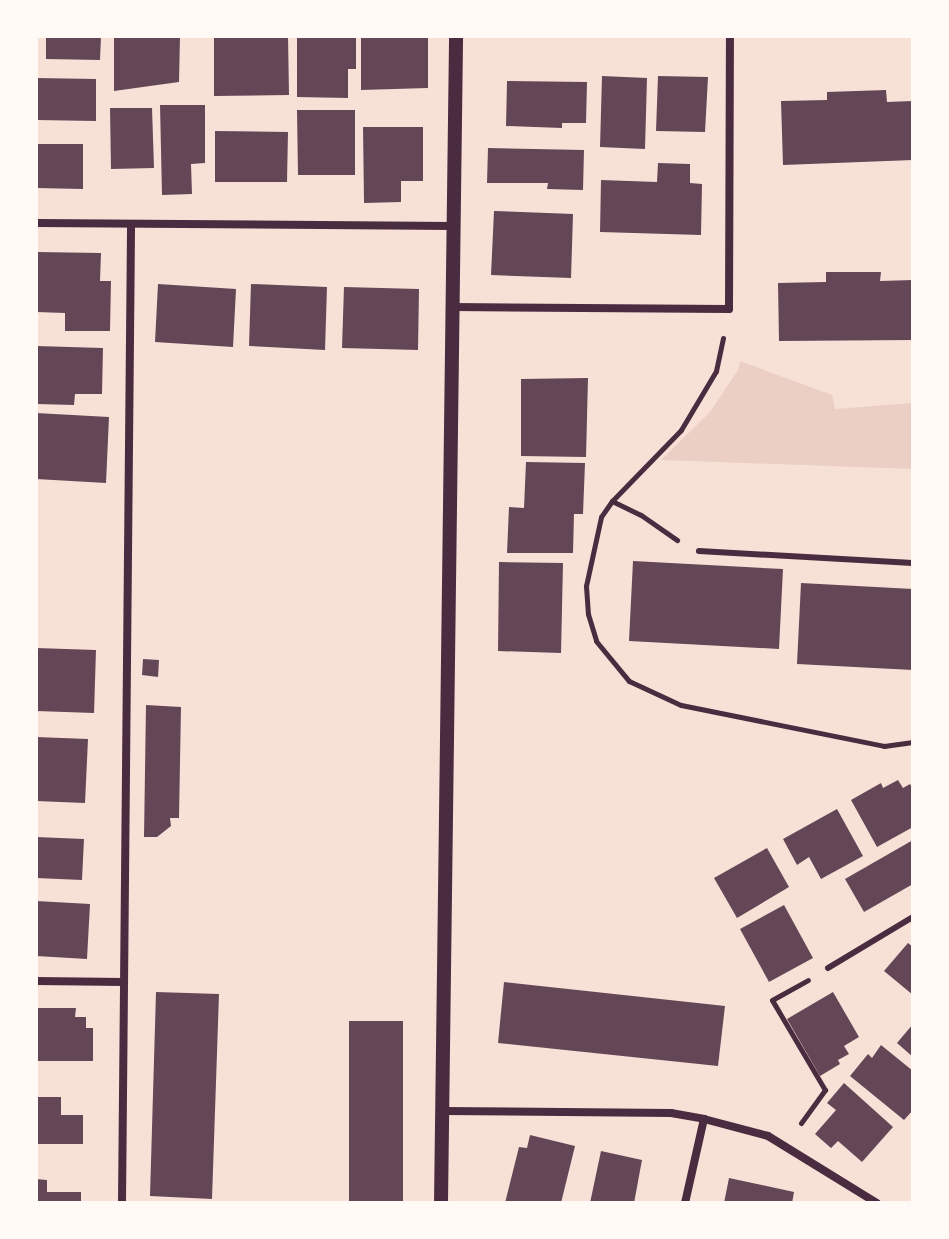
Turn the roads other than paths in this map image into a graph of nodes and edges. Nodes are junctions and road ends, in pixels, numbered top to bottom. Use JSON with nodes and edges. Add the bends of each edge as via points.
{"nodes":[{"id":1,"x":456,"y":36,"type":"edge"},
{"id":2,"x":730,"y":36,"type":"edge"},
{"id":3,"x":36,"y":223,"type":"edge"},
{"id":4,"x":131,"y":224,"type":"junction"},
{"id":5,"x":453,"y":226,"type":"junction"},
{"id":6,"x":451,"y":307,"type":"junction"},
{"id":7,"x":699,"y":551,"type":"road end"},
{"id":8,"x":913,"y":563,"type":"edge"},
{"id":9,"x":913,"y":917,"type":"edge"},
{"id":10,"x":828,"y":968,"type":"road end"},
{"id":11,"x":36,"y":981,"type":"edge"},
{"id":12,"x":124,"y":982,"type":"junction"},
{"id":13,"x":443,"y":1111,"type":"junction"},
{"id":14,"x":704,"y":1119,"type":"junction"},
{"id":15,"x":122,"y":1203,"type":"edge"},
{"id":16,"x":441,"y":1203,"type":"edge"},
{"id":17,"x":685,"y":1203,"type":"edge"},
{"id":18,"x":877,"y":1203,"type":"edge"}],
"edges":[{"from":1,"to":5,"type":"street"},
{"from":2,"to":6,"type":"street","via":[[729,309]]},
{"from":3,"to":4,"type":"street"},
{"from":4,"to":5,"type":"street"},
{"from":4,"to":12,"type":"street"},
{"from":5,"to":6,"type":"street"},
{"from":6,"to":13,"type":"street"},
{"from":7,"to":8,"type":"lane"},
{"from":9,"to":10,"type":"lane"},
{"from":11,"to":12,"type":"street"},
{"from":12,"to":15,"type":"street"},
{"from":13,"to":14,"type":"street","via":[[671,1113]]},
{"from":13,"to":16,"type":"street"},
{"from":14,"to":17,"type":"street"},
{"from":14,"to":18,"type":"street","via":[[768,1136]]}]}
